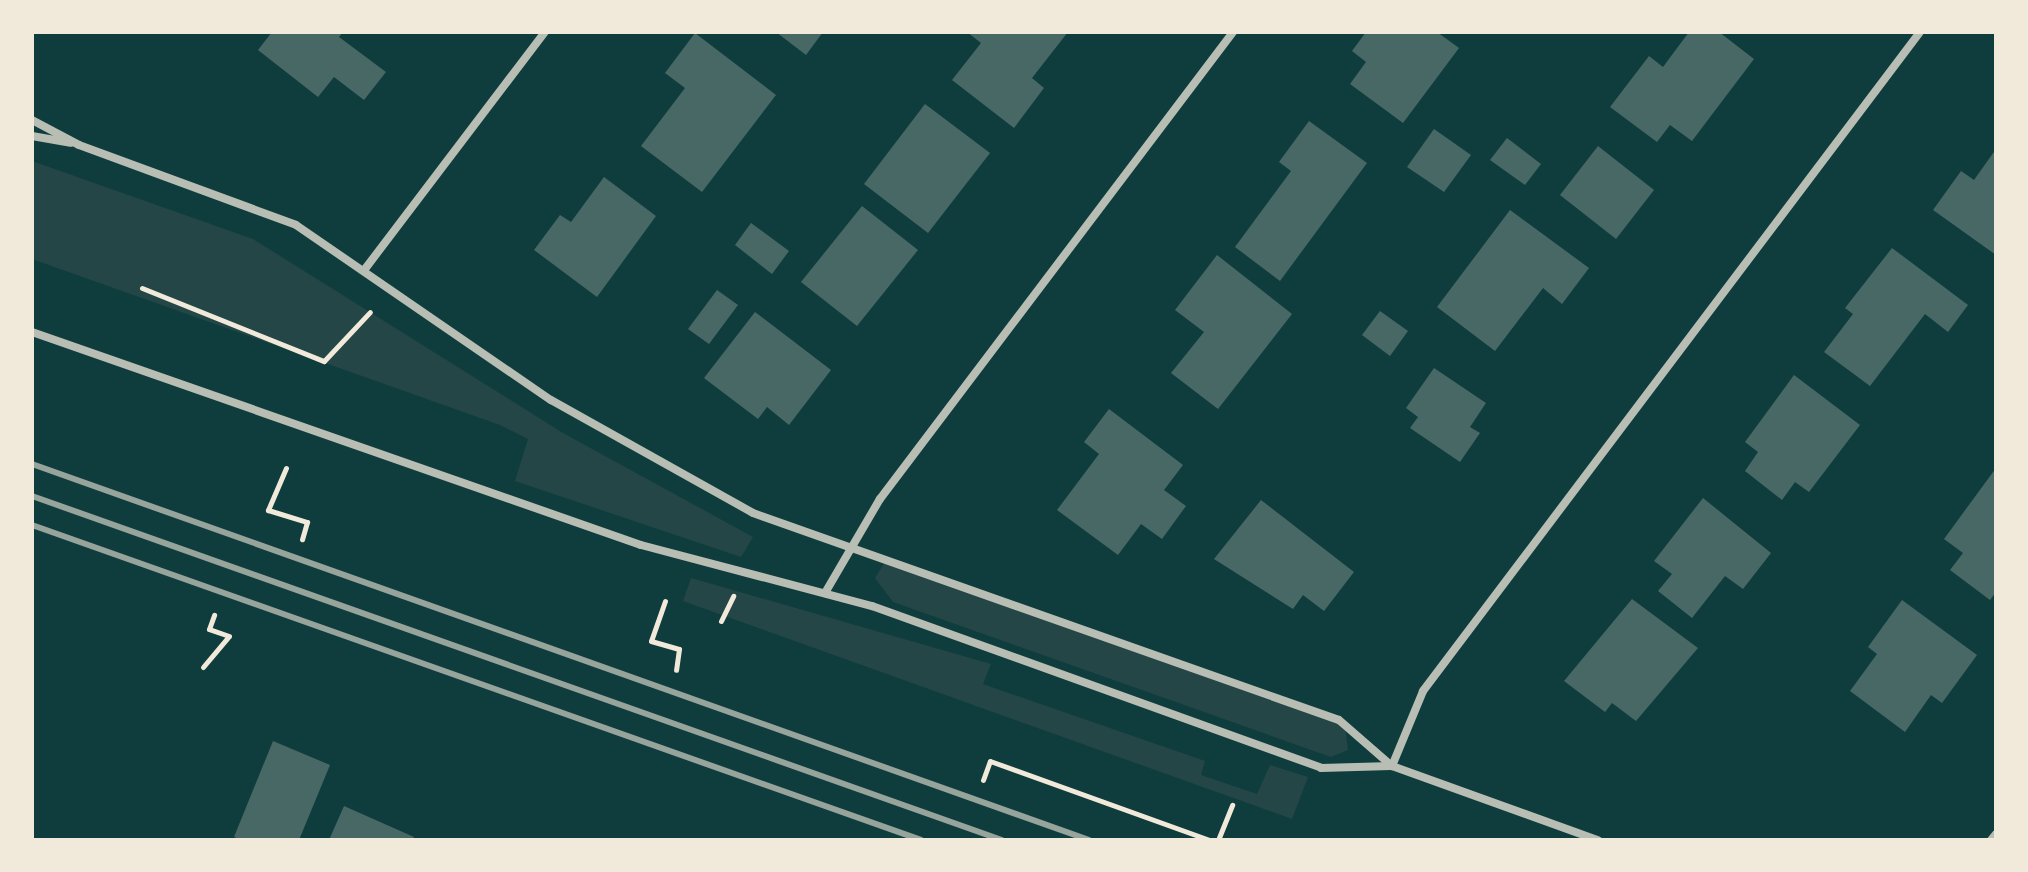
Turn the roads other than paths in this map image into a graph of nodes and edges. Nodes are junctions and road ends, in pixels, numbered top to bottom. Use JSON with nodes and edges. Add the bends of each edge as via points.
{"nodes":[{"id":1,"x":545,"y":32,"type":"edge"},
{"id":2,"x":1233,"y":32,"type":"edge"},
{"id":3,"x":1920,"y":32,"type":"edge"},
{"id":4,"x":32,"y":120,"type":"edge"},
{"id":5,"x":32,"y":136,"type":"edge"},
{"id":6,"x":79,"y":145,"type":"junction"},
{"id":7,"x":365,"y":269,"type":"junction"},
{"id":8,"x":32,"y":332,"type":"edge"},
{"id":9,"x":849,"y":547,"type":"junction"},
{"id":10,"x":825,"y":593,"type":"junction"},
{"id":11,"x":1392,"y":766,"type":"junction"},
{"id":12,"x":1996,"y":834,"type":"edge"},
{"id":13,"x":1598,"y":840,"type":"edge"},
{"id":14,"x":1991,"y":840,"type":"edge"}],
"edges":[{"from":1,"to":7,"type":"street"},
{"from":2,"to":9,"type":"street"},
{"from":3,"to":11,"type":"street","via":[[1423,691]]},
{"from":4,"to":6,"type":"street"},
{"from":5,"to":6,"type":"street"},
{"from":6,"to":7,"type":"street","via":[[268,213]]},
{"from":7,"to":9,"type":"street","via":[[610,436],[753,513]]},
{"from":8,"to":10,"type":"street","via":[[641,545]]},
{"from":9,"to":10,"type":"street"},
{"from":9,"to":11,"type":"street","via":[[1339,720]]},
{"from":10,"to":11,"type":"street","via":[[1321,768]]},
{"from":11,"to":13,"type":"street"},
{"from":12,"to":14,"type":"street"}]}
